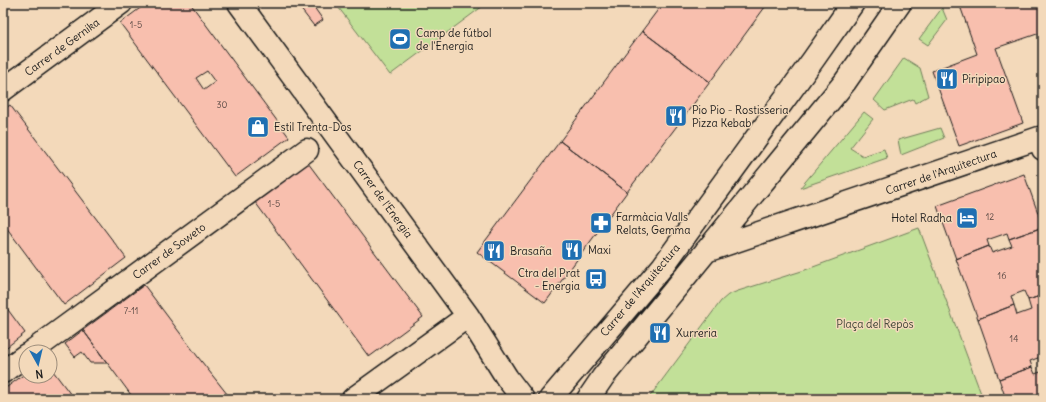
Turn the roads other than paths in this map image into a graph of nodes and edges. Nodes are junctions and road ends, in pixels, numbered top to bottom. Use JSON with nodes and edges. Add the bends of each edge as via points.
{"nodes":[{"id":1,"x":121,"y":3,"type":"edge"},
{"id":2,"x":238,"y":3,"type":"edge"},
{"id":3,"x":852,"y":3,"type":"edge"},
{"id":4,"x":900,"y":3,"type":"edge"},
{"id":5,"x":3,"y":90,"type":"edge"},
{"id":6,"x":1041,"y":144,"type":"edge"},
{"id":7,"x":307,"y":150,"type":"dead end"},
{"id":8,"x":706,"y":251,"type":"junction"},
{"id":9,"x":468,"y":316,"type":"junction"},
{"id":10,"x":41,"y":344,"type":"edge"},
{"id":11,"x":18,"y":361,"type":"edge"},
{"id":12,"x":3,"y":372,"type":"edge"},
{"id":13,"x":353,"y":399,"type":"edge"},
{"id":14,"x":523,"y":399,"type":"edge"},
{"id":15,"x":550,"y":399,"type":"edge"},
{"id":16,"x":588,"y":399,"type":"edge"}],
"edges":[{"from":1,"to":5,"type":"street","name":"Carrer de Gernika"},
{"from":2,"to":9,"type":"street","name":"Carrer de l'Energia"},
{"from":3,"to":15,"type":"street","name":"Carrer de l'Arquitectura","via":[[663,266]]},
{"from":4,"to":8,"type":"street","via":[[845,82]]},
{"from":6,"to":8,"type":"street","name":"Carrer de l'Arquitectura"},
{"from":7,"to":10,"type":"street","name":"Carrer de Soweto"},
{"from":8,"to":16,"type":"street"},
{"from":9,"to":13,"type":"street"},
{"from":9,"to":14,"type":"street","name":"Carrer de l'Energia"},
{"from":11,"to":12,"type":"street"}]}
